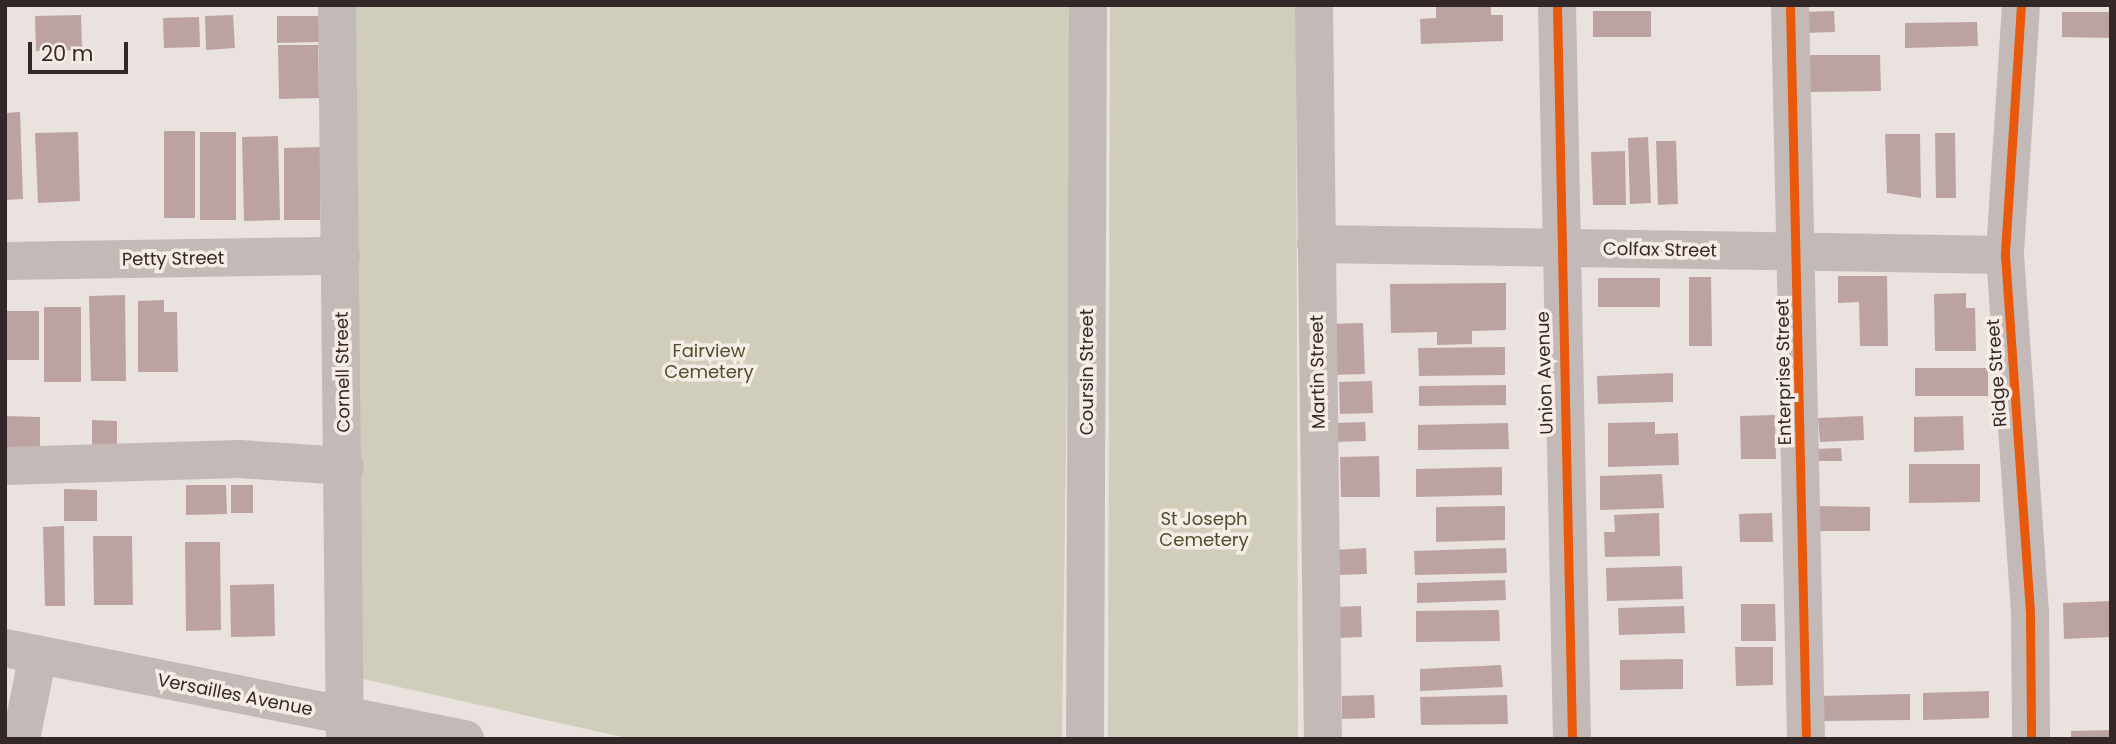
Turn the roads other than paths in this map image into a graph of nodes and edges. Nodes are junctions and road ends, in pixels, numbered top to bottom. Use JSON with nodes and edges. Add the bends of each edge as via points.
{"nodes":[{"id":1,"x":337,"y":5,"type":"edge"},
{"id":2,"x":1088,"y":5,"type":"edge"},
{"id":3,"x":1314,"y":5,"type":"edge"},
{"id":4,"x":1557,"y":5,"type":"edge"},
{"id":5,"x":1790,"y":5,"type":"edge"},
{"id":6,"x":2021,"y":5,"type":"edge"},
{"id":7,"x":1316,"y":244,"type":"junction"},
{"id":8,"x":1557,"y":248,"type":"junction"},
{"id":9,"x":1798,"y":252,"type":"junction"},
{"id":10,"x":2005,"y":255,"type":"junction"},
{"id":11,"x":341,"y":256,"type":"junction"},
{"id":12,"x":5,"y":261,"type":"edge"},
{"id":13,"x":5,"y":466,"type":"edge"},
{"id":14,"x":345,"y":466,"type":"junction"},
{"id":15,"x":21,"y":651,"type":"edge"},
{"id":16,"x":347,"y":728,"type":"edge"},
{"id":17,"x":21,"y":739,"type":"edge"},
{"id":18,"x":465,"y":739,"type":"edge"},
{"id":19,"x":1085,"y":739,"type":"edge"},
{"id":20,"x":1323,"y":739,"type":"edge"},
{"id":21,"x":1572,"y":739,"type":"edge"},
{"id":22,"x":1806,"y":739,"type":"edge"},
{"id":23,"x":2031,"y":739,"type":"edge"}],
"edges":[{"from":1,"to":11,"type":"street","name":"Cornell Street"},
{"from":2,"to":19,"type":"street","name":"Coursin Street"},
{"from":3,"to":7,"type":"street","name":"Martin Street"},
{"from":4,"to":8,"type":"street","name":"Union Avenue"},
{"from":5,"to":9,"type":"street","name":"Enterprise Street"},
{"from":6,"to":10,"type":"street","name":"Ridge Street"},
{"from":7,"to":8,"type":"street","name":"Colfax Street"},
{"from":7,"to":20,"type":"street","name":"Martin Street"},
{"from":8,"to":9,"type":"street","name":"Colfax Street"},
{"from":8,"to":21,"type":"street","name":"Union Avenue"},
{"from":9,"to":10,"type":"street","name":"Colfax Street"},
{"from":9,"to":22,"type":"street","name":"Enterprise Street"},
{"from":10,"to":23,"type":"street","name":"Ridge Street","via":[[2030,613]]},
{"from":11,"to":12,"type":"street","name":"Petty Street"},
{"from":11,"to":14,"type":"street","name":"Cornell Street"},
{"from":13,"to":14,"type":"street","via":[[239,459]]},
{"from":14,"to":16,"type":"street","name":"Cornell Street"},
{"from":15,"to":16,"type":"street","name":"Versailles Avenue"},
{"from":15,"to":17,"type":"street"},
{"from":16,"to":18,"type":"street","name":"Versailles Avenue"}]}
